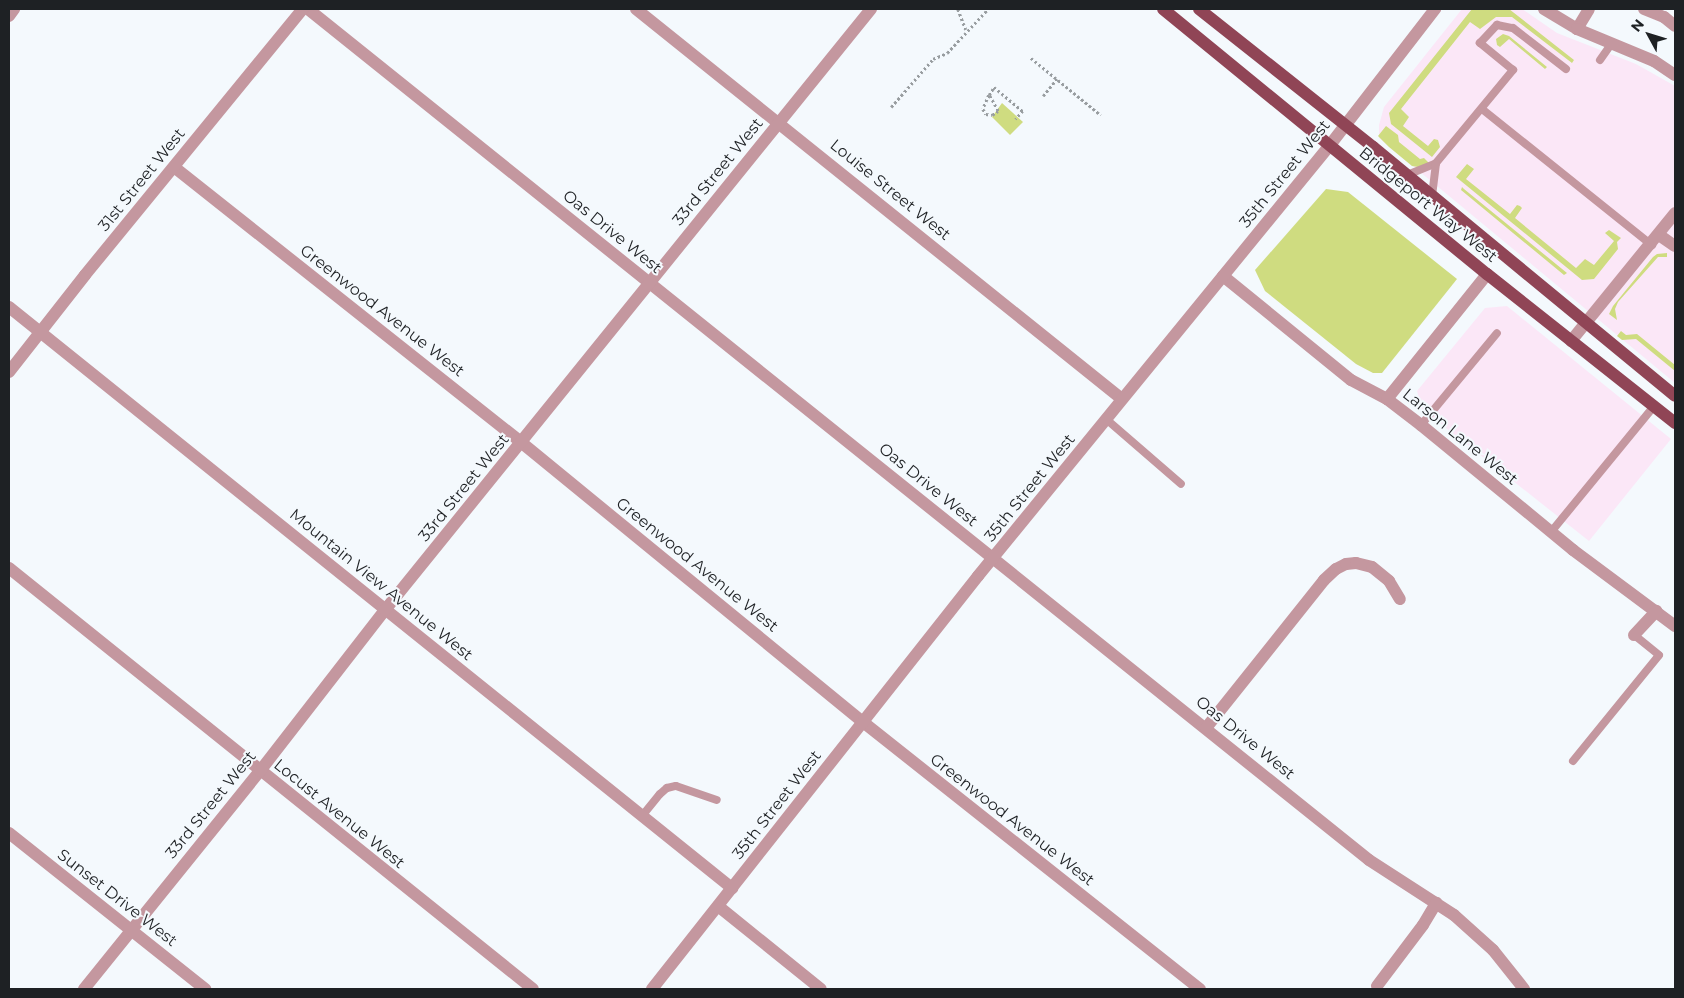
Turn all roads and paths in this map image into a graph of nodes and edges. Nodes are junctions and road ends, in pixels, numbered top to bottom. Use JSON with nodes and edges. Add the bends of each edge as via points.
{"nodes":[{"id":1,"x":14,"y":9,"type":"edge"},
{"id":2,"x":303,"y":9,"type":"edge"},
{"id":3,"x":308,"y":9,"type":"edge"},
{"id":4,"x":636,"y":9,"type":"edge"},
{"id":5,"x":871,"y":9,"type":"edge"},
{"id":6,"x":958,"y":9,"type":"edge"},
{"id":7,"x":988,"y":9,"type":"edge"},
{"id":8,"x":1163,"y":9,"type":"edge"},
{"id":9,"x":1199,"y":9,"type":"edge"},
{"id":10,"x":1436,"y":9,"type":"edge"},
{"id":11,"x":1544,"y":9,"type":"edge"},
{"id":12,"x":1589,"y":9,"type":"edge"},
{"id":13,"x":1644,"y":9,"type":"edge"},
{"id":14,"x":9,"y":16,"type":"edge"},
{"id":15,"x":1675,"y":26,"type":"edge"},
{"id":16,"x":1578,"y":29,"type":"junction"},
{"id":17,"x":966,"y":30,"type":"junction"},
{"id":18,"x":1611,"y":44,"type":"junction"},
{"id":19,"x":1031,"y":58,"type":"dead end"},
{"id":20,"x":1600,"y":60,"type":"dead end"},
{"id":21,"x":1566,"y":69,"type":"dead end"},
{"id":22,"x":1675,"y":75,"type":"edge"},
{"id":23,"x":1057,"y":79,"type":"junction"},
{"id":24,"x":989,"y":95,"type":"junction"},
{"id":25,"x":1043,"y":96,"type":"dead end"},
{"id":26,"x":891,"y":107,"type":"dead end"},
{"id":27,"x":1482,"y":109,"type":"junction"},
{"id":28,"x":1101,"y":115,"type":"dead end"},
{"id":29,"x":1016,"y":119,"type":"dead end"},
{"id":30,"x":779,"y":122,"type":"junction"},
{"id":31,"x":1346,"y":125,"type":"junction"},
{"id":32,"x":1330,"y":145,"type":"junction"},
{"id":33,"x":1436,"y":163,"type":"junction"},
{"id":34,"x":174,"y":167,"type":"junction"},
{"id":35,"x":1407,"y":175,"type":"junction"},
{"id":36,"x":1432,"y":196,"type":"junction"},
{"id":37,"x":1675,"y":213,"type":"edge"},
{"id":38,"x":1655,"y":240,"type":"junction"},
{"id":39,"x":1675,"y":246,"type":"edge"},
{"id":40,"x":1487,"y":274,"type":"junction"},
{"id":41,"x":1223,"y":276,"type":"junction"},
{"id":42,"x":649,"y":283,"type":"junction"},
{"id":43,"x":9,"y":307,"type":"edge"},
{"id":44,"x":1586,"y":323,"type":"junction"},
{"id":45,"x":40,"y":333,"type":"junction"},
{"id":46,"x":1497,"y":333,"type":"dead end"},
{"id":47,"x":1572,"y":341,"type":"junction"},
{"id":48,"x":9,"y":372,"type":"edge"},
{"id":49,"x":1675,"y":396,"type":"edge"},
{"id":50,"x":1122,"y":399,"type":"junction"},
{"id":51,"x":1388,"y":399,"type":"junction"},
{"id":52,"x":1654,"y":406,"type":"junction"},
{"id":53,"x":1106,"y":419,"type":"junction"},
{"id":54,"x":1675,"y":423,"type":"edge"},
{"id":55,"x":1421,"y":425,"type":"junction"},
{"id":56,"x":522,"y":443,"type":"junction"},
{"id":57,"x":1181,"y":484,"type":"dead end"},
{"id":58,"x":1551,"y":532,"type":"junction"},
{"id":59,"x":994,"y":559,"type":"junction"},
{"id":60,"x":9,"y":568,"type":"edge"},
{"id":61,"x":1400,"y":599,"type":"dead end"},
{"id":62,"x":385,"y":610,"type":"junction"},
{"id":63,"x":1656,"y":611,"type":"junction"},
{"id":64,"x":1675,"y":626,"type":"edge"},
{"id":65,"x":1634,"y":636,"type":"joint"},
{"id":66,"x":863,"y":722,"type":"junction"},
{"id":67,"x":1206,"y":728,"type":"junction"},
{"id":68,"x":1573,"y":761,"type":"dead end"},
{"id":69,"x":260,"y":770,"type":"junction"},
{"id":70,"x":717,"y":800,"type":"dead end"},
{"id":71,"x":642,"y":816,"type":"junction"},
{"id":72,"x":9,"y":833,"type":"edge"},
{"id":73,"x":732,"y":888,"type":"junction"},
{"id":74,"x":1436,"y":903,"type":"junction"},
{"id":75,"x":718,"y":906,"type":"junction"},
{"id":76,"x":131,"y":930,"type":"junction"},
{"id":77,"x":1377,"y":986,"type":"dead end"},
{"id":78,"x":84,"y":989,"type":"edge"},
{"id":79,"x":205,"y":989,"type":"edge"},
{"id":80,"x":533,"y":989,"type":"edge"},
{"id":81,"x":652,"y":989,"type":"edge"},
{"id":82,"x":821,"y":989,"type":"edge"},
{"id":83,"x":1200,"y":989,"type":"edge"},
{"id":84,"x":1524,"y":989,"type":"edge"}],
"edges":[{"from":1,"to":14,"type":"street"},
{"from":2,"to":34,"type":"street","name":"31st Street West"},
{"from":3,"to":42,"type":"street","name":"Oas Drive West"},
{"from":4,"to":30,"type":"street","name":"Louise Street West"},
{"from":5,"to":30,"type":"street","name":"33rd Street West"},
{"from":6,"to":17,"type":"path"},
{"from":7,"to":17,"type":"path","via":[[973,27]]},
{"from":8,"to":32,"type":"main road","name":"Bridgeport Way West"},
{"from":9,"to":31,"type":"main road","name":"Bridgeport Way West"},
{"from":10,"to":31,"type":"street","name":"35th Street West"},
{"from":11,"to":16,"type":"street"},
{"from":12,"to":16,"type":"street"},
{"from":13,"to":15,"type":"street","via":[[1664,17]]},
{"from":16,"to":18,"type":"street"},
{"from":17,"to":26,"type":"path","via":[[947,53],[933,58]]},
{"from":18,"to":20,"type":"lane"},
{"from":18,"to":22,"type":"street","via":[[1654,60]]},
{"from":19,"to":23,"type":"path"},
{"from":21,"to":27,"type":"lane","via":[[1513,28],[1497,25],[1480,44],[1513,70]]},
{"from":23,"to":25,"type":"path"},
{"from":23,"to":28,"type":"path"},
{"from":24,"to":24,"type":"path","via":[[998,110],[989,115],[983,109]]},
{"from":24,"to":29,"type":"path","via":[[994,87],[1023,111]]},
{"from":27,"to":33,"type":"lane"},
{"from":27,"to":38,"type":"lane"},
{"from":30,"to":42,"type":"street","name":"33rd Street West"},
{"from":30,"to":50,"type":"street","name":"Louise Street West"},
{"from":31,"to":32,"type":"street","name":"35th Street West"},
{"from":31,"to":35,"type":"main road","name":"Bridgeport Way West"},
{"from":32,"to":40,"type":"main road","name":"Bridgeport Way West"},
{"from":32,"to":41,"type":"street","name":"35th Street West"},
{"from":33,"to":35,"type":"lane"},
{"from":33,"to":36,"type":"lane"},
{"from":34,"to":45,"type":"street","name":"31st Street West"},
{"from":34,"to":56,"type":"street","name":"Greenwood Avenue West"},
{"from":35,"to":36,"type":"main road","name":"Bridgeport Way West"},
{"from":36,"to":44,"type":"main road","name":"Bridgeport Way West"},
{"from":37,"to":38,"type":"street"},
{"from":38,"to":39,"type":"street"},
{"from":38,"to":44,"type":"street"},
{"from":40,"to":47,"type":"main road","name":"Bridgeport Way West"},
{"from":40,"to":51,"type":"street"},
{"from":41,"to":50,"type":"street","name":"35th Street West"},
{"from":41,"to":51,"type":"street","name":"Larson Lane West","via":[[1351,380]]},
{"from":42,"to":56,"type":"street","name":"33rd Street West"},
{"from":42,"to":59,"type":"street","name":"Oas Drive West"},
{"from":43,"to":45,"type":"street","name":"Mountain View Avenue West"},
{"from":44,"to":47,"type":"street"},
{"from":44,"to":49,"type":"main road","name":"Bridgeport Way West"},
{"from":45,"to":48,"type":"street","name":"31st Street West"},
{"from":45,"to":62,"type":"street","name":"Mountain View Avenue West"},
{"from":46,"to":55,"type":"lane"},
{"from":47,"to":52,"type":"main road","name":"Bridgeport Way West"},
{"from":50,"to":53,"type":"street","name":"35th Street West"},
{"from":51,"to":55,"type":"street","name":"Larson Lane West"},
{"from":52,"to":54,"type":"main road","name":"Bridgeport Way West"},
{"from":52,"to":58,"type":"lane"},
{"from":53,"to":57,"type":"lane"},
{"from":53,"to":59,"type":"street","name":"35th Street West"},
{"from":55,"to":58,"type":"street","name":"Larson Lane West"},
{"from":56,"to":62,"type":"street","name":"33rd Street West"},
{"from":56,"to":66,"type":"street","name":"Greenwood Avenue West"},
{"from":58,"to":63,"type":"street","name":"Larson Lane West"},
{"from":59,"to":66,"type":"street","name":"35th Street West"},
{"from":59,"to":67,"type":"street","name":"Oas Drive West"},
{"from":60,"to":69,"type":"street","name":"Locust Avenue West"},
{"from":61,"to":67,"type":"street","via":[[1389,581],[1372,567],[1356,563],[1336,569]]},
{"from":62,"to":69,"type":"street","name":"33rd Street West"},
{"from":62,"to":71,"type":"street","name":"Mountain View Avenue West"},
{"from":63,"to":64,"type":"street","name":"Larson Lane West"},
{"from":63,"to":65,"type":"street"},
{"from":65,"to":68,"type":"lane","via":[[1659,655]]},
{"from":66,"to":73,"type":"street","name":"35th Street West"},
{"from":66,"to":83,"type":"street","name":"Greenwood Avenue West"},
{"from":67,"to":74,"type":"street","name":"Oas Drive West","via":[[1369,860]]},
{"from":69,"to":76,"type":"street","name":"33rd Street West"},
{"from":69,"to":80,"type":"street","name":"Locust Avenue West"},
{"from":70,"to":71,"type":"lane","via":[[676,786],[660,794]]},
{"from":71,"to":73,"type":"street","name":"Mountain View Avenue West"},
{"from":72,"to":76,"type":"street","name":"Sunset Drive West"},
{"from":73,"to":75,"type":"street","name":"35th Street West"},
{"from":74,"to":77,"type":"street"},
{"from":74,"to":84,"type":"street","name":"Oas Drive West","via":[[1481,938]]},
{"from":75,"to":81,"type":"street","name":"35th Street West"},
{"from":75,"to":82,"type":"street"},
{"from":76,"to":78,"type":"street","name":"33rd Street West"},
{"from":76,"to":79,"type":"street","name":"Sunset Drive West"}]}
